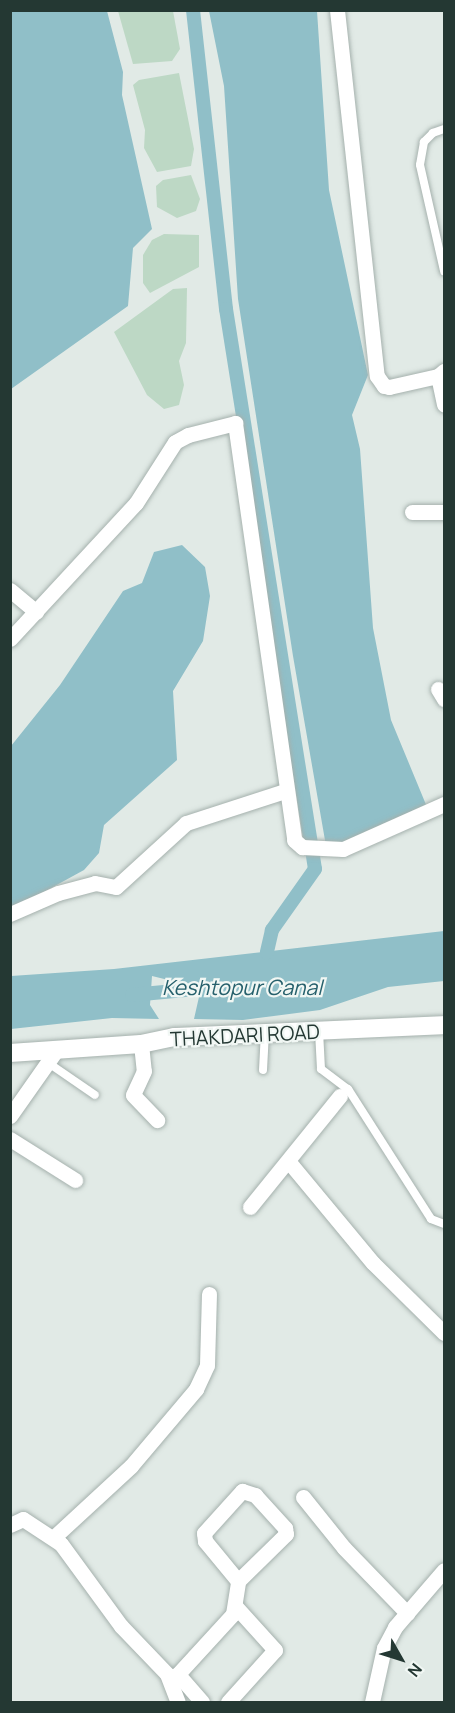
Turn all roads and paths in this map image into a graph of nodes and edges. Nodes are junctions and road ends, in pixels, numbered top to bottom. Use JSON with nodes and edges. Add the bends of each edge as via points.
{"nodes":[{"id":1,"x":337,"y":10,"type":"edge"},
{"id":2,"x":444,"y":129,"type":"edge"},
{"id":3,"x":444,"y":271,"type":"edge"},
{"id":4,"x":441,"y":373,"type":"edge"},
{"id":5,"x":444,"y":404,"type":"edge"},
{"id":6,"x":412,"y":512,"type":"dead end"},
{"id":7,"x":444,"y":512,"type":"edge"},
{"id":8,"x":10,"y":590,"type":"edge"},
{"id":9,"x":36,"y":612,"type":"junction"},
{"id":10,"x":10,"y":639,"type":"edge"},
{"id":11,"x":285,"y":791,"type":"junction"},
{"id":12,"x":444,"y":804,"type":"edge"},
{"id":13,"x":10,"y":914,"type":"edge"},
{"id":14,"x":444,"y":1025,"type":"edge"},
{"id":15,"x":319,"y":1031,"type":"junction"},
{"id":16,"x":265,"y":1033,"type":"junction"},
{"id":17,"x":141,"y":1044,"type":"junction"},
{"id":18,"x":10,"y":1053,"type":"edge"},
{"id":19,"x":51,"y":1057,"type":"junction"},
{"id":20,"x":263,"y":1070,"type":"dead end"},
{"id":21,"x":95,"y":1095,"type":"dead end"},
{"id":22,"x":340,"y":1096,"type":"dead end"},
{"id":23,"x":10,"y":1116,"type":"edge"},
{"id":24,"x":157,"y":1120,"type":"dead end"},
{"id":25,"x":10,"y":1139,"type":"edge"},
{"id":26,"x":289,"y":1162,"type":"junction"},
{"id":27,"x":75,"y":1180,"type":"dead end"},
{"id":28,"x":250,"y":1207,"type":"dead end"},
{"id":29,"x":444,"y":1224,"type":"edge"},
{"id":30,"x":209,"y":1294,"type":"dead end"},
{"id":31,"x":444,"y":1333,"type":"edge"},
{"id":32,"x":303,"y":1497,"type":"dead end"},
{"id":33,"x":10,"y":1525,"type":"edge"},
{"id":34,"x":53,"y":1538,"type":"junction"},
{"id":35,"x":444,"y":1570,"type":"edge"},
{"id":36,"x":238,"y":1581,"type":"junction"},
{"id":37,"x":237,"y":1608,"type":"junction"},
{"id":38,"x":407,"y":1613,"type":"junction"},
{"id":39,"x":178,"y":1702,"type":"edge"},
{"id":40,"x":202,"y":1702,"type":"edge"},
{"id":41,"x":228,"y":1702,"type":"edge"},
{"id":42,"x":372,"y":1702,"type":"edge"}],
"edges":[{"from":1,"to":4,"type":"street","via":[[377,376],[389,387]]},
{"from":2,"to":3,"type":"lane","via":[[424,142],[420,165]]},
{"from":4,"to":5,"type":"street"},
{"from":6,"to":7,"type":"street"},
{"from":8,"to":9,"type":"street"},
{"from":9,"to":10,"type":"street"},
{"from":9,"to":11,"type":"street","via":[[136,503],[175,442],[235,423]]},
{"from":11,"to":12,"type":"street","via":[[294,840],[307,848],[327,850],[343,849]]},
{"from":11,"to":13,"type":"street","via":[[186,823],[116,887],[95,883],[58,893]]},
{"from":14,"to":15,"type":"street","name":"THAKDARI ROAD"},
{"from":15,"to":16,"type":"street","name":"THAKDARI ROAD"},
{"from":15,"to":29,"type":"lane","via":[[321,1069],[353,1094],[431,1219]]},
{"from":16,"to":17,"type":"street","name":"THAKDARI ROAD","via":[[174,1037]]},
{"from":16,"to":20,"type":"lane"},
{"from":17,"to":19,"type":"street","name":"THAKDARI ROAD"},
{"from":17,"to":24,"type":"street","via":[[144,1071],[133,1095]]},
{"from":18,"to":19,"type":"street","name":"THAKDARI ROAD"},
{"from":19,"to":21,"type":"lane"},
{"from":19,"to":23,"type":"street"},
{"from":22,"to":26,"type":"street"},
{"from":25,"to":27,"type":"street"},
{"from":26,"to":28,"type":"street"},
{"from":26,"to":31,"type":"street","via":[[373,1263]]},
{"from":30,"to":34,"type":"street","via":[[209,1347],[200,1382],[131,1466]]},
{"from":32,"to":38,"type":"street","via":[[344,1548]]},
{"from":33,"to":34,"type":"street","via":[[21,1519]]},
{"from":34,"to":39,"type":"street","via":[[121,1626],[167,1674]]},
{"from":35,"to":38,"type":"street"},
{"from":36,"to":36,"type":"street","via":[[286,1534],[285,1528],[255,1496],[242,1491],[204,1533],[205,1541]]},
{"from":36,"to":37,"type":"street"},
{"from":37,"to":40,"type":"street","via":[[178,1674]]},
{"from":37,"to":41,"type":"street","via":[[276,1650]]},
{"from":38,"to":42,"type":"street","via":[[384,1648]]}]}
